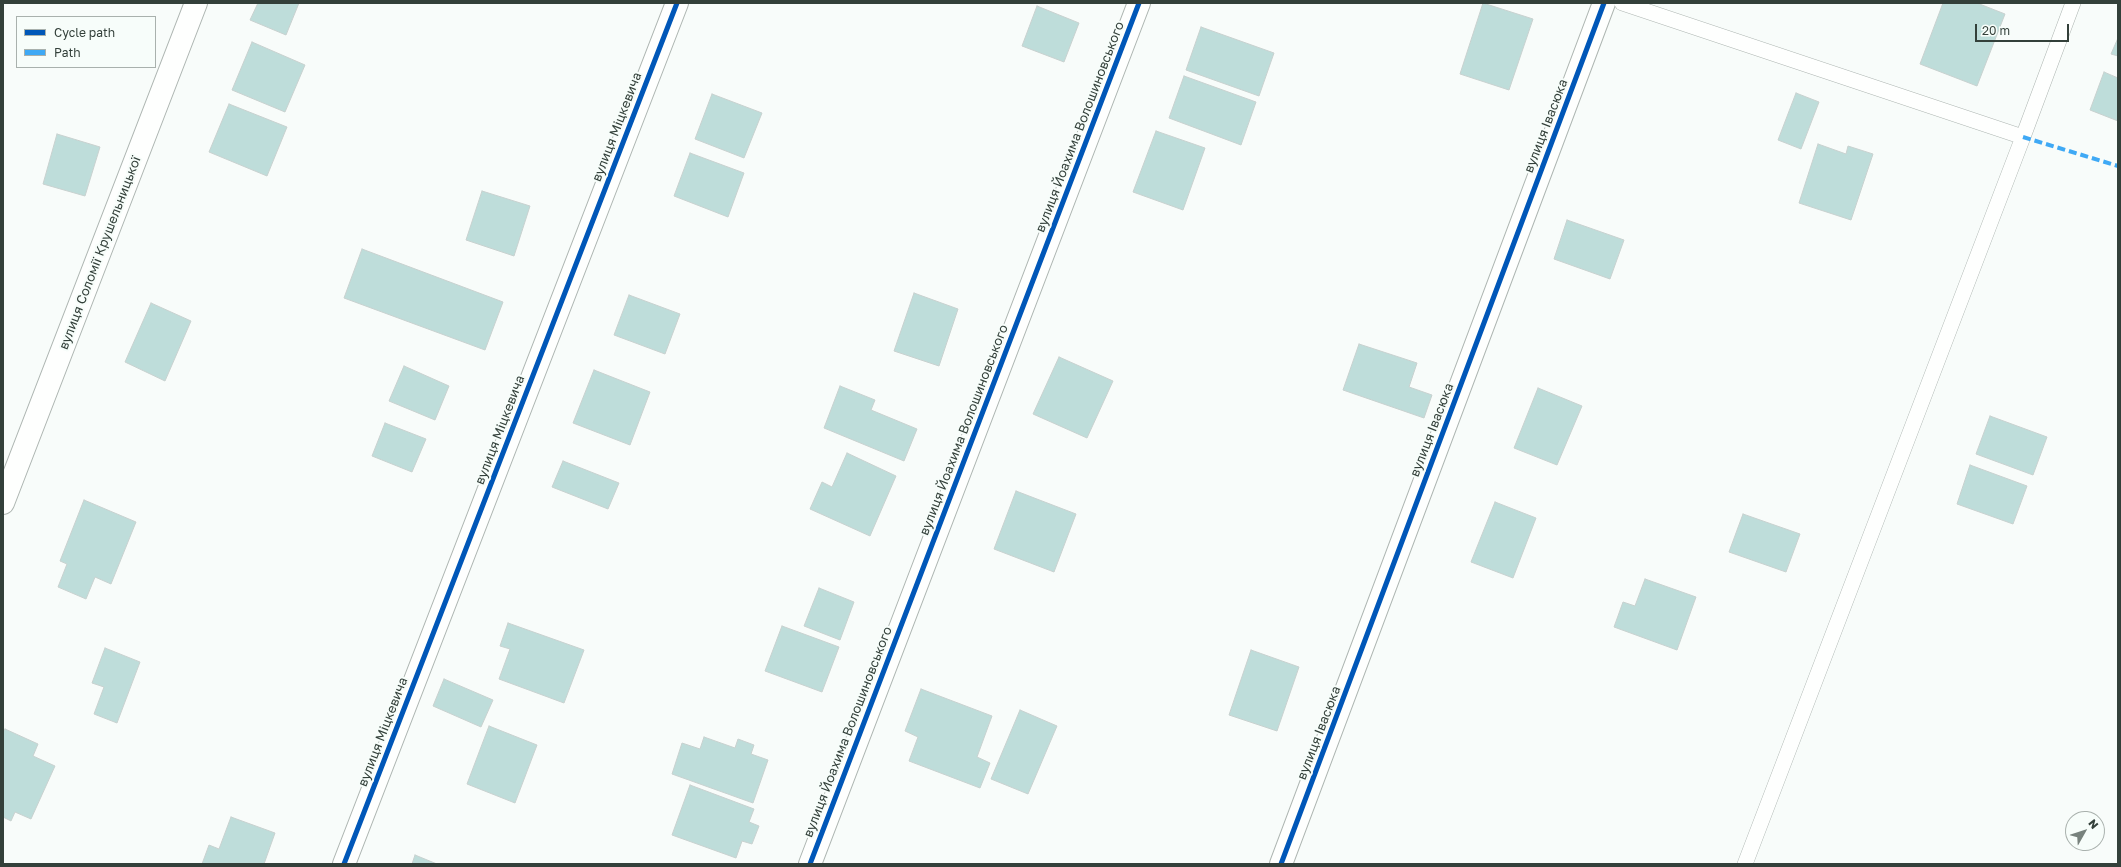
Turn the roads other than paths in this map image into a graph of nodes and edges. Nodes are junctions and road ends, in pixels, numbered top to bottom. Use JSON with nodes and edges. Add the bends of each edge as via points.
{"nodes":[{"id":1,"x":196,"y":3,"type":"edge"},
{"id":2,"x":677,"y":3,"type":"edge"},
{"id":3,"x":1139,"y":3,"type":"edge"},
{"id":4,"x":1604,"y":3,"type":"edge"},
{"id":5,"x":1622,"y":3,"type":"edge"},
{"id":6,"x":2073,"y":3,"type":"edge"},
{"id":7,"x":2023,"y":137,"type":"junction"},
{"id":8,"x":3,"y":503,"type":"edge"},
{"id":9,"x":344,"y":864,"type":"edge"},
{"id":10,"x":810,"y":864,"type":"edge"},
{"id":11,"x":1281,"y":864,"type":"edge"},
{"id":12,"x":1745,"y":864,"type":"edge"}],
"edges":[{"from":1,"to":8,"type":"street","name":"вулиця Соломії Крушельницької"},
{"from":2,"to":9,"type":"street","name":"вулиця Міцкевича"},
{"from":3,"to":10,"type":"street","name":"вулиця Йоахима Волошиновського"},
{"from":4,"to":11,"type":"street","name":"вулиця Івасюка"},
{"from":5,"to":7,"type":"lane"},
{"from":6,"to":7,"type":"lane"},
{"from":7,"to":12,"type":"lane"}]}
